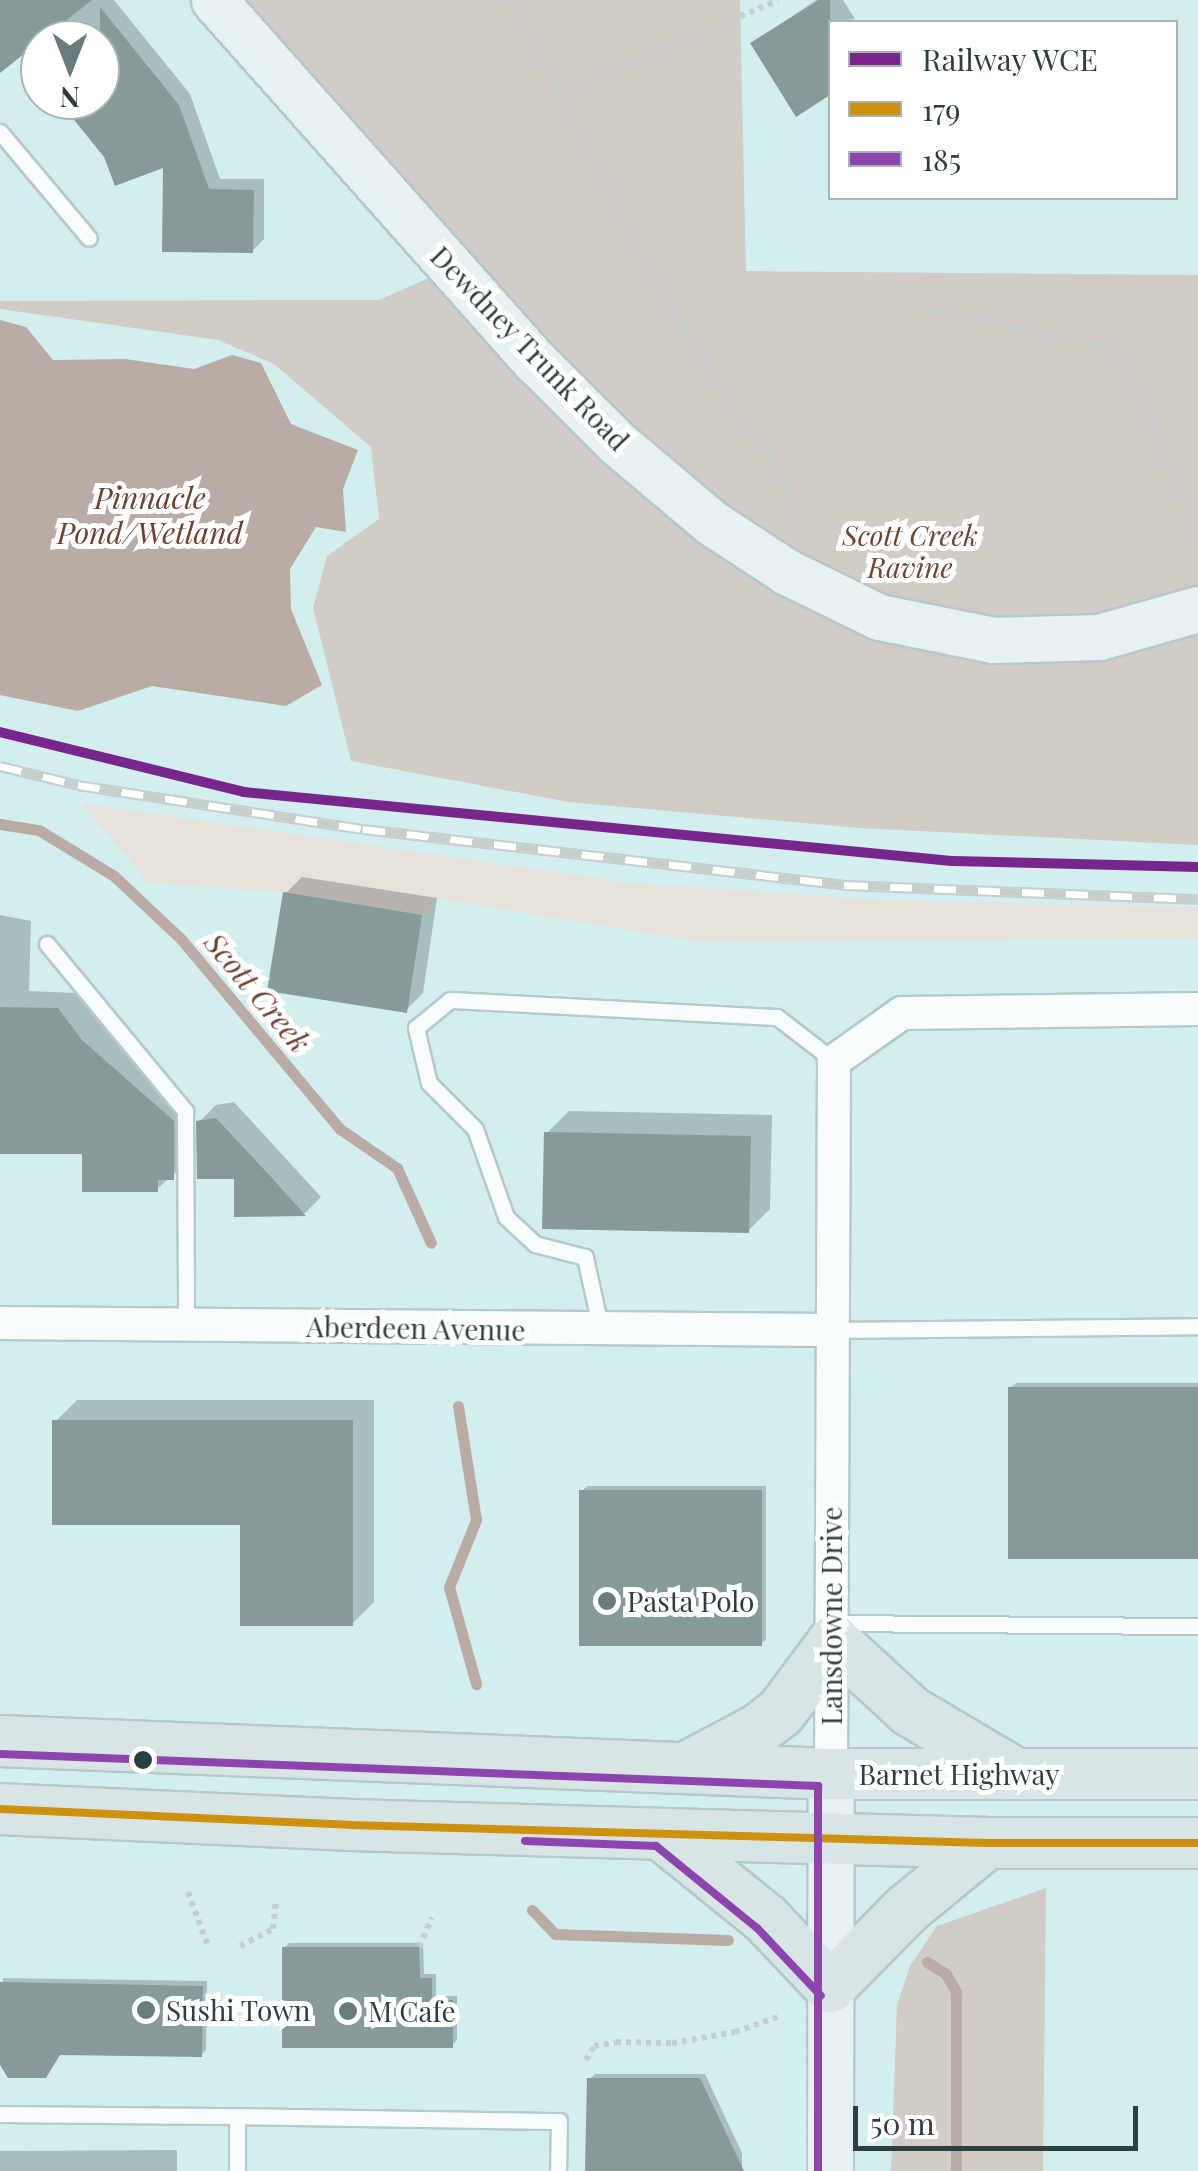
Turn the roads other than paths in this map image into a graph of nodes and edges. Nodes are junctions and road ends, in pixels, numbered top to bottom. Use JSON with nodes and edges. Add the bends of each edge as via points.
{"nodes":[{"id":1,"x":214,"y":0,"type":"edge"},
{"id":2,"x":0,"y":132,"type":"edge"},
{"id":3,"x":89,"y":238,"type":"dead end"},
{"id":4,"x":1198,"y":609,"type":"edge"},
{"id":5,"x":47,"y":944,"type":"dead end"},
{"id":6,"x":1198,"y":1010,"type":"edge"},
{"id":7,"x":834,"y":1061,"type":"junction"},
{"id":8,"x":0,"y":1324,"type":"edge"},
{"id":9,"x":186,"y":1326,"type":"junction"},
{"id":10,"x":1198,"y":1326,"type":"edge"},
{"id":11,"x":601,"y":1330,"type":"junction"},
{"id":12,"x":832,"y":1330,"type":"junction"},
{"id":13,"x":1198,"y":1626,"type":"edge"},
{"id":14,"x":834,"y":1632,"type":"junction"},
{"id":15,"x":0,"y":1741,"type":"edge"},
{"id":16,"x":682,"y":1769,"type":"junction"},
{"id":17,"x":832,"y":1774,"type":"junction"},
{"id":18,"x":1017,"y":1774,"type":"junction"},
{"id":19,"x":1198,"y":1774,"type":"edge"},
{"id":20,"x":0,"y":1809,"type":"edge"},
{"id":21,"x":661,"y":1834,"type":"junction"},
{"id":22,"x":832,"y":1838,"type":"junction"},
{"id":23,"x":987,"y":1843,"type":"junction"},
{"id":24,"x":1198,"y":1843,"type":"edge"},
{"id":25,"x":830,"y":1988,"type":"junction"},
{"id":26,"x":0,"y":2114,"type":"edge"},
{"id":27,"x":238,"y":2116,"type":"junction"},
{"id":28,"x":237,"y":2171,"type":"edge"},
{"id":29,"x":558,"y":2171,"type":"edge"},
{"id":30,"x":830,"y":2171,"type":"edge"}],
"edges":[{"from":1,"to":4,"type":"main road","name":"Dewdney Trunk Road","via":[[603,429],[712,523],[810,586],[903,625],[1020,642],[1098,637]]},
{"from":2,"to":3,"type":"lane"},
{"from":5,"to":9,"type":"lane","via":[[185,1111]]},
{"from":6,"to":7,"type":"street","via":[[902,1013]]},
{"from":7,"to":11,"type":"lane","via":[[776,1017],[450,1000],[416,1028],[429,1083],[475,1129],[506,1217],[535,1244],[585,1257]]},
{"from":7,"to":12,"type":"street","name":"Lansdowne Drive"},
{"from":8,"to":9,"type":"street","name":"Aberdeen Avenue"},
{"from":9,"to":11,"type":"street","name":"Aberdeen Avenue"},
{"from":10,"to":12,"type":"lane"},
{"from":11,"to":12,"type":"street","name":"Aberdeen Avenue"},
{"from":12,"to":14,"type":"street","name":"Lansdowne Drive"},
{"from":13,"to":14,"type":"lane"},
{"from":14,"to":16,"type":"main road","via":[[781,1712]]},
{"from":14,"to":17,"type":"street","name":"Lansdowne Drive"},
{"from":14,"to":18,"type":"main road","via":[[910,1711]]},
{"from":15,"to":16,"type":"main road","name":"Barnet Highway"},
{"from":16,"to":17,"type":"main road","name":"Barnet Highway"},
{"from":17,"to":18,"type":"main road","name":"Barnet Highway"},
{"from":17,"to":22,"type":"main road","name":"Lansdowne Drive"},
{"from":18,"to":19,"type":"main road","name":"Barnet Highway"},
{"from":20,"to":21,"type":"main road"},
{"from":21,"to":22,"type":"main road"},
{"from":21,"to":25,"type":"main road","via":[[766,1919]]},
{"from":22,"to":23,"type":"main road"},
{"from":22,"to":25,"type":"main road","name":"Lansdowne Drive"},
{"from":23,"to":24,"type":"main road"},
{"from":23,"to":25,"type":"main road","via":[[908,1909]]},
{"from":25,"to":30,"type":"main road","name":"Lansdowne Drive"},
{"from":26,"to":27,"type":"lane"},
{"from":27,"to":28,"type":"lane"},
{"from":27,"to":29,"type":"lane","via":[[558,2121]]}]}
